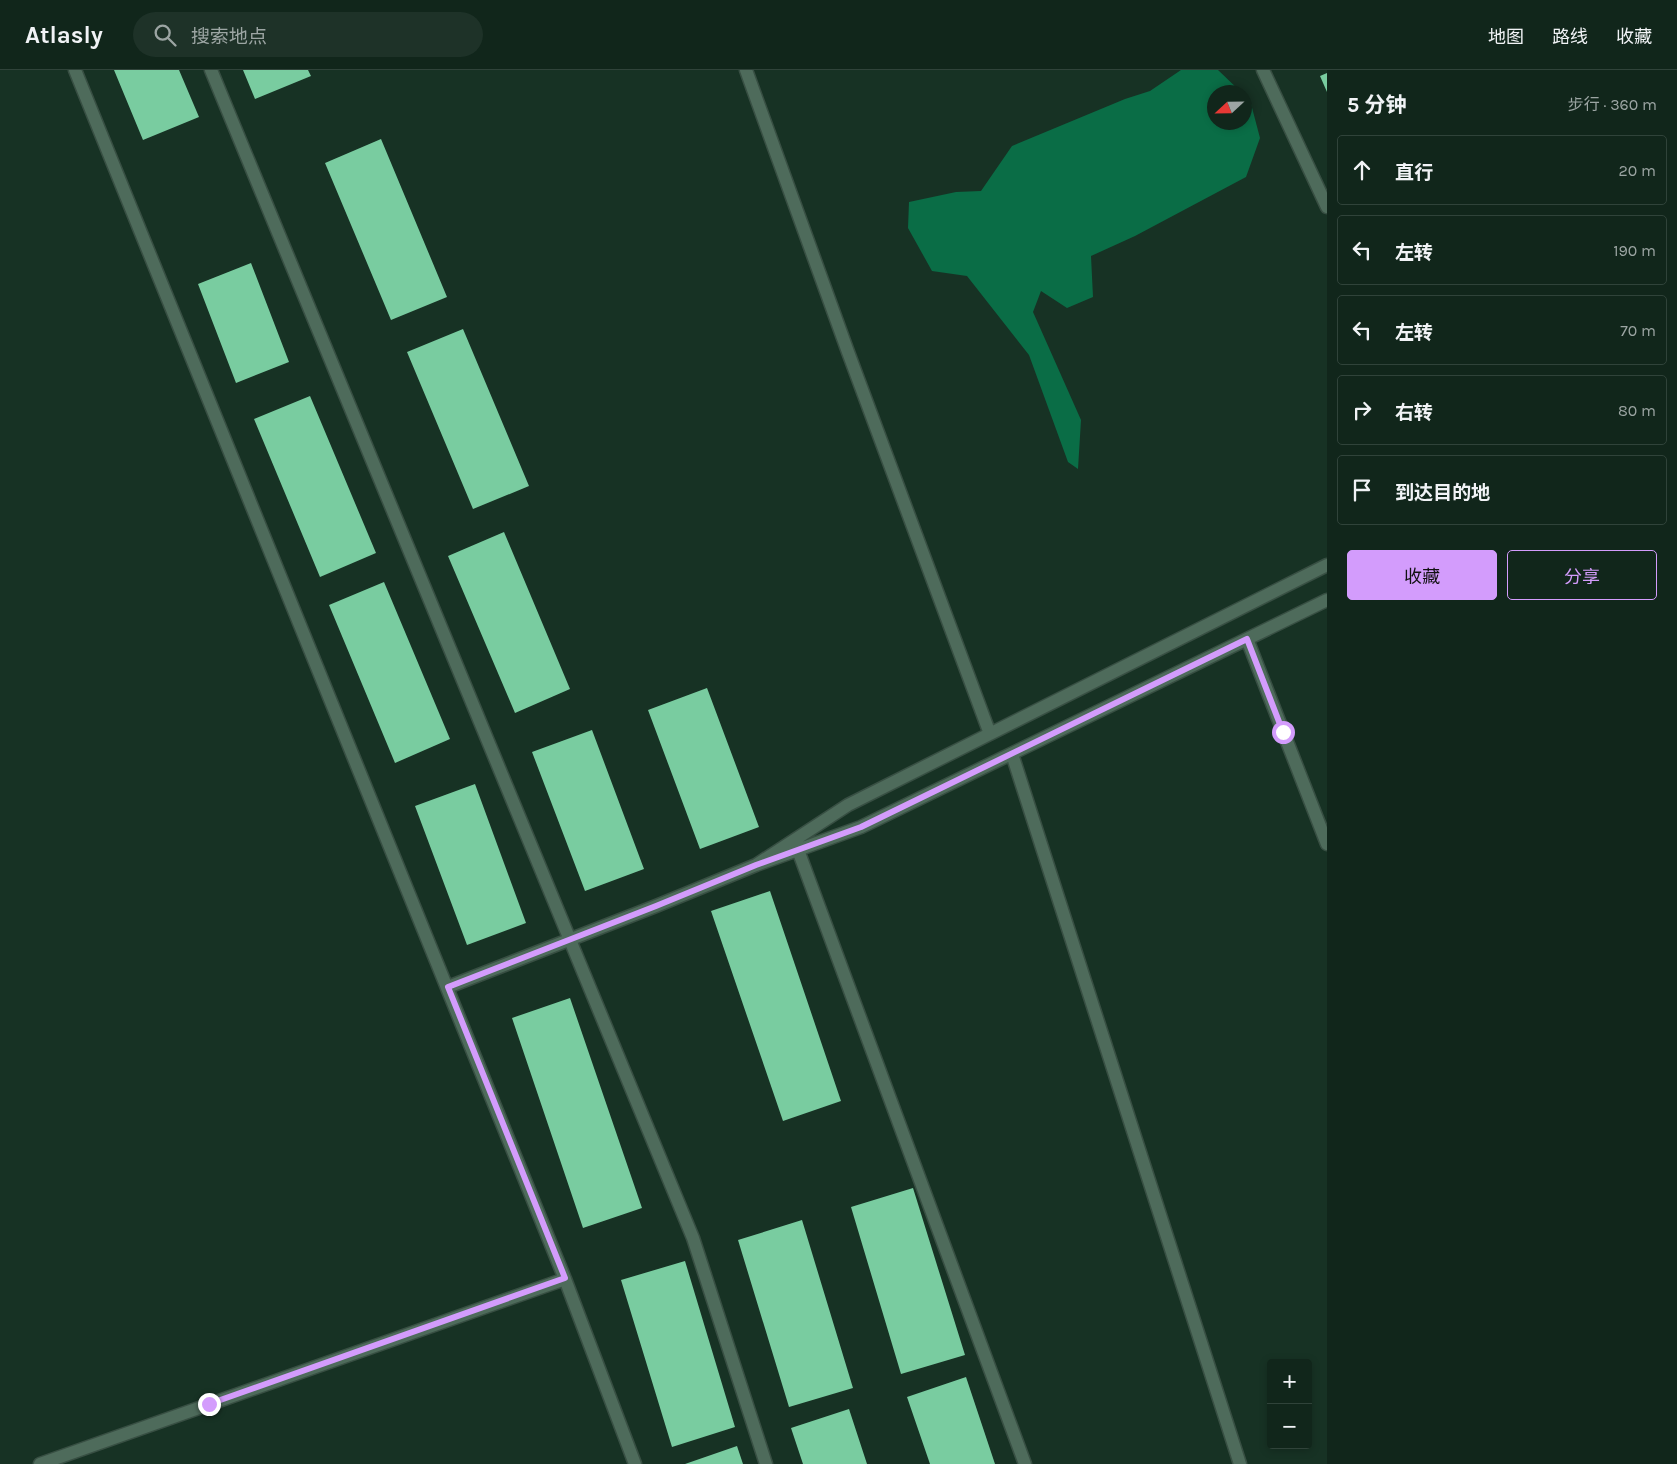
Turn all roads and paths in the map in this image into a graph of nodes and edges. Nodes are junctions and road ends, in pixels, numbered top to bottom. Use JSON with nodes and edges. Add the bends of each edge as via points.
{"nodes":[{"id":1,"x":75,"y":70,"type":"edge"},
{"id":2,"x":211,"y":70,"type":"edge"},
{"id":3,"x":746,"y":70,"type":"edge"},
{"id":4,"x":1263,"y":70,"type":"edge"},
{"id":5,"x":1327,"y":207,"type":"edge"},
{"id":6,"x":1327,"y":565,"type":"edge"},
{"id":7,"x":1327,"y":600,"type":"edge"},
{"id":8,"x":1247,"y":639,"type":"junction"},
{"id":9,"x":990,"y":734,"type":"junction"},
{"id":10,"x":1012,"y":754,"type":"junction"},
{"id":11,"x":1327,"y":844,"type":"edge"},
{"id":12,"x":798,"y":850,"type":"junction"},
{"id":13,"x":756,"y":865,"type":"junction"},
{"id":14,"x":571,"y":940,"type":"junction"},
{"id":15,"x":448,"y":987,"type":"junction"},
{"id":16,"x":565,"y":1278,"type":"junction"},
{"id":17,"x":40,"y":1464,"type":"edge"},
{"id":18,"x":635,"y":1464,"type":"edge"},
{"id":19,"x":766,"y":1464,"type":"edge"},
{"id":20,"x":1025,"y":1464,"type":"edge"},
{"id":21,"x":1240,"y":1464,"type":"edge"}],
"edges":[{"from":1,"to":15,"type":"street"},
{"from":2,"to":14,"type":"street"},
{"from":3,"to":9,"type":"street"},
{"from":4,"to":5,"type":"street"},
{"from":6,"to":9,"type":"street"},
{"from":7,"to":8,"type":"street"},
{"from":8,"to":10,"type":"street"},
{"from":8,"to":11,"type":"street"},
{"from":9,"to":13,"type":"street","via":[[848,805]]},
{"from":10,"to":12,"type":"street","via":[[861,827]]},
{"from":10,"to":21,"type":"street"},
{"from":12,"to":13,"type":"street"},
{"from":12,"to":20,"type":"street"},
{"from":13,"to":14,"type":"street"},
{"from":14,"to":15,"type":"street"},
{"from":14,"to":19,"type":"street","via":[[693,1238]]},
{"from":15,"to":16,"type":"street"},
{"from":16,"to":17,"type":"street"},
{"from":16,"to":18,"type":"street"}]}
